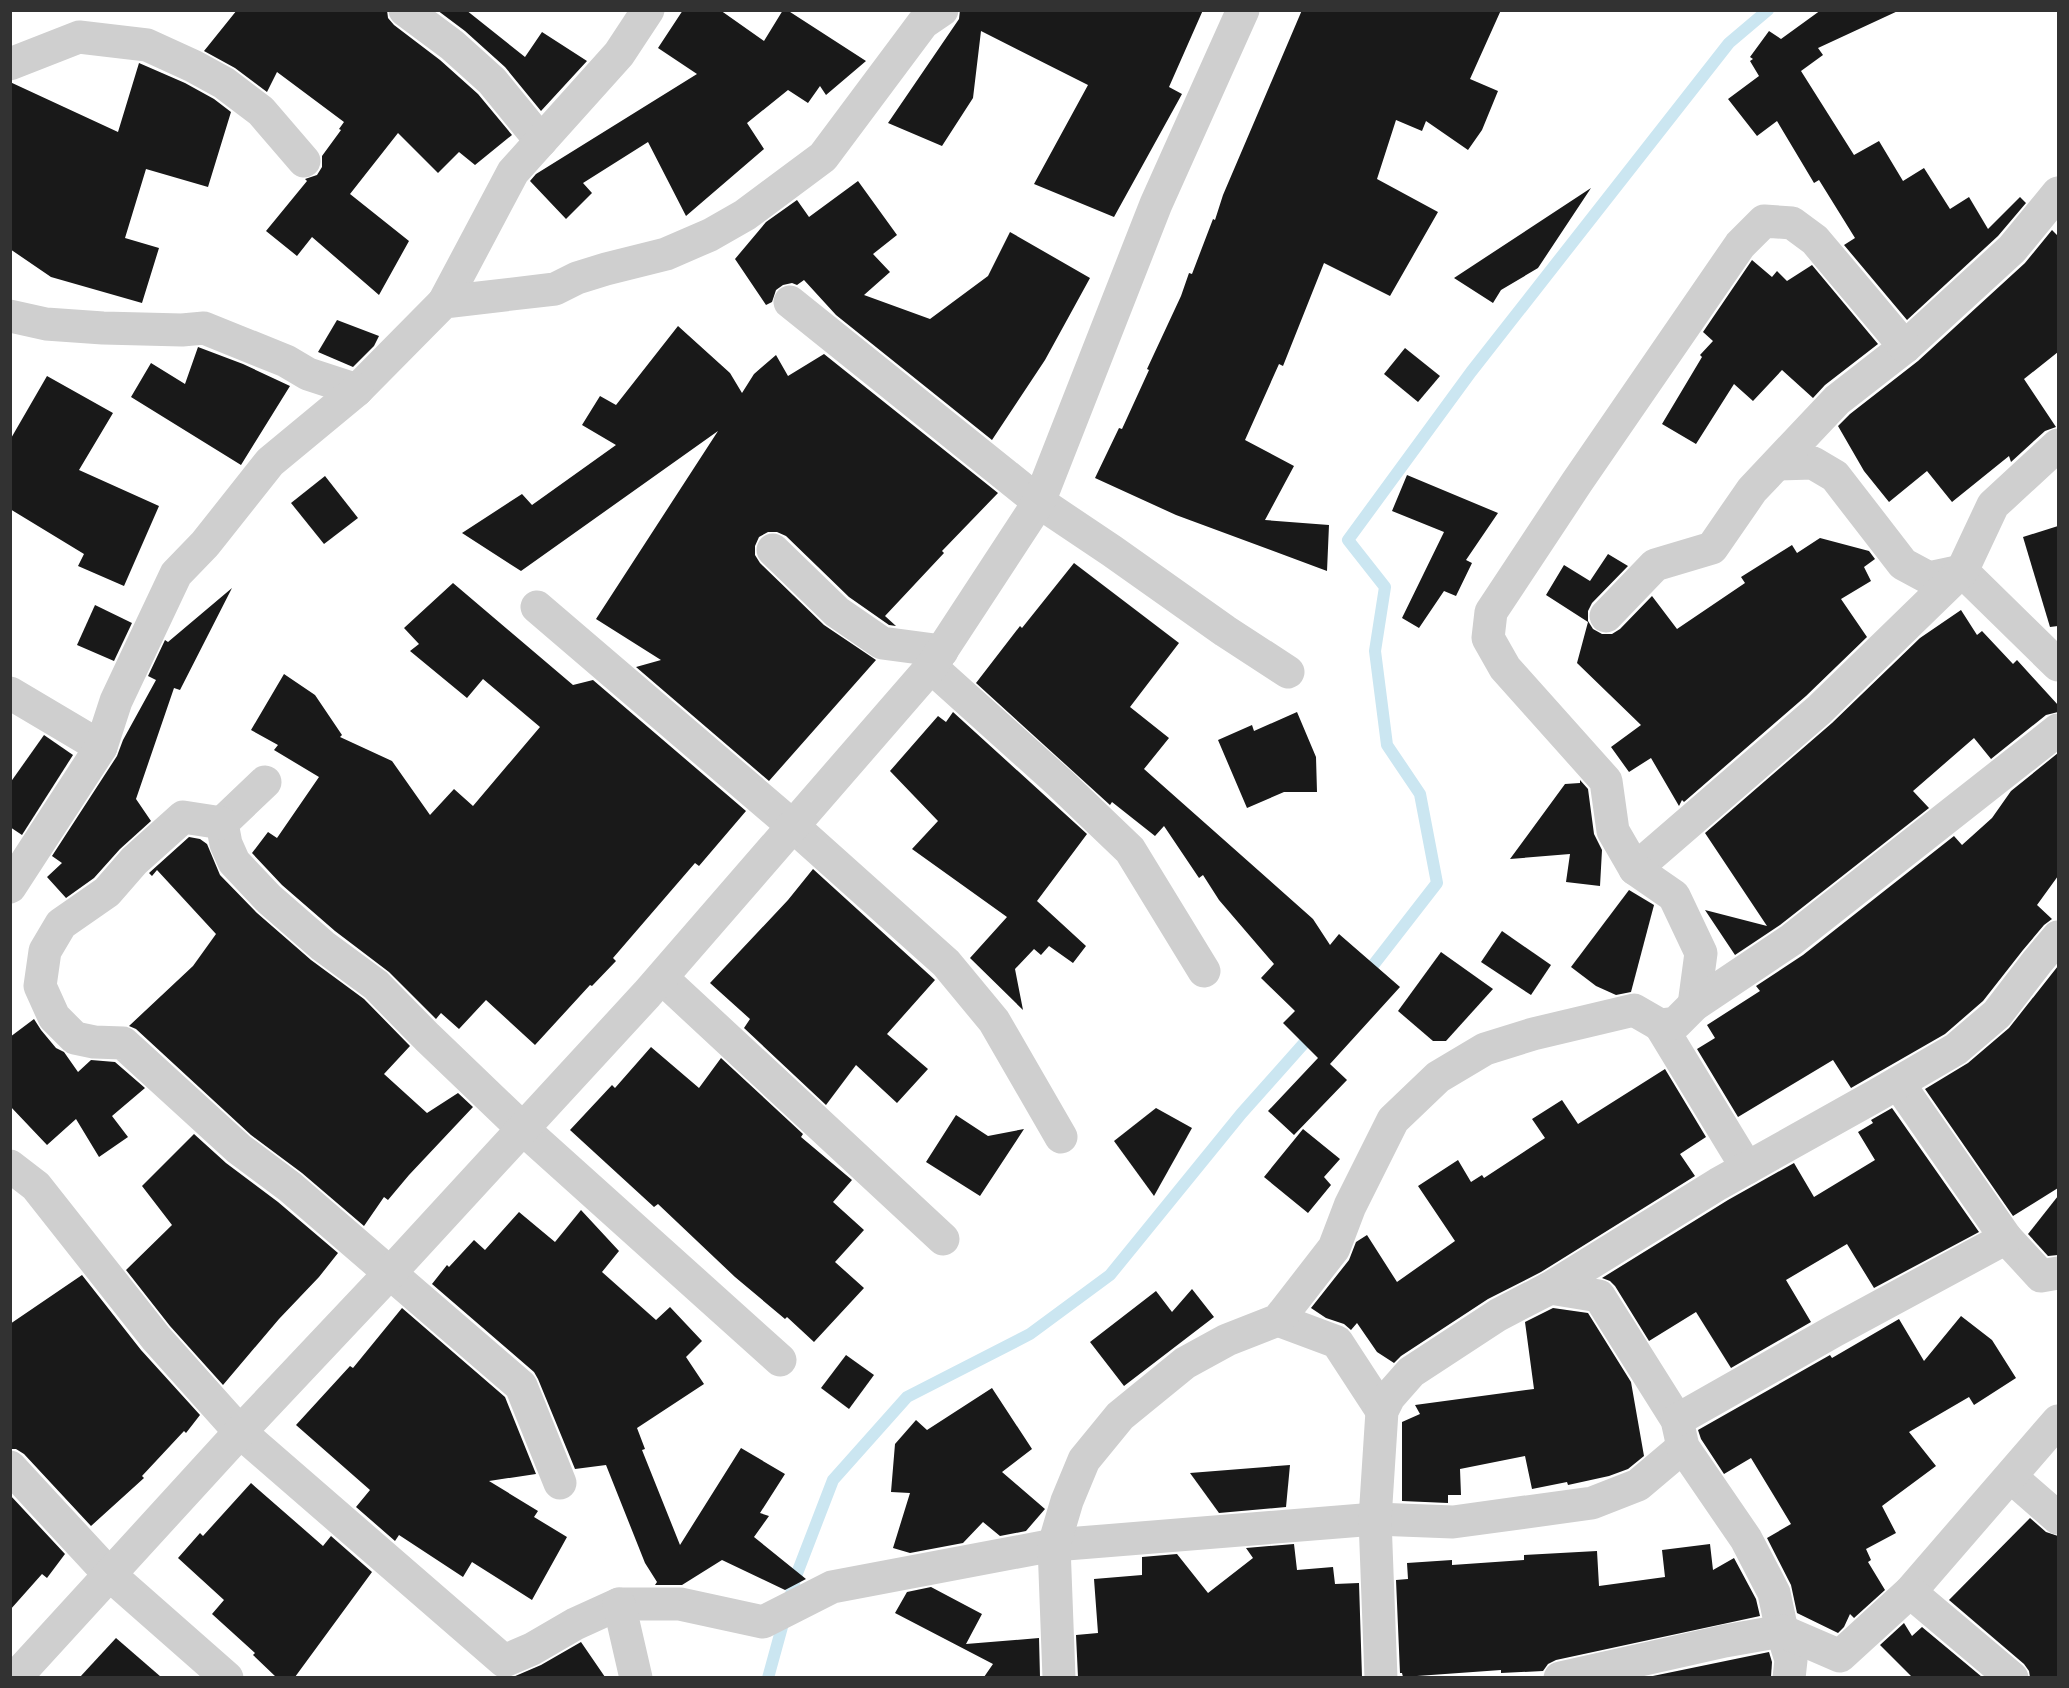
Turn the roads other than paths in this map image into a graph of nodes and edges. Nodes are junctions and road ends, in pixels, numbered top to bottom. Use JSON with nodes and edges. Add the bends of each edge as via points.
{"nodes":[{"id":1,"x":405,"y":10,"type":"edge"},
{"id":2,"x":648,"y":10,"type":"edge"},
{"id":3,"x":942,"y":10,"type":"edge"},
{"id":4,"x":1243,"y":10,"type":"edge"},
{"id":5,"x":10,"y":64,"type":"edge"},
{"id":6,"x":540,"y":141,"type":"junction"},
{"id":7,"x":304,"y":161,"type":"dead end"},
{"id":8,"x":2058,"y":193,"type":"edge"},
{"id":9,"x":444,"y":302,"type":"junction"},
{"id":10,"x":790,"y":302,"type":"dead end"},
{"id":11,"x":10,"y":316,"type":"edge"},
{"id":12,"x":1905,"y":347,"type":"junction"},
{"id":13,"x":357,"y":390,"type":"junction"},
{"id":14,"x":2058,"y":445,"type":"edge"},
{"id":15,"x":1778,"y":464,"type":"junction"},
{"id":16,"x":1038,"y":502,"type":"junction"},
{"id":17,"x":773,"y":550,"type":"dead end"},
{"id":18,"x":1962,"y":571,"type":"junction"},
{"id":19,"x":537,"y":607,"type":"dead end"},
{"id":20,"x":1606,"y":616,"type":"dead end"},
{"id":21,"x":937,"y":659,"type":"junction"},
{"id":22,"x":2058,"y":665,"type":"edge"},
{"id":23,"x":1288,"y":672,"type":"dead end"},
{"id":24,"x":10,"y":693,"type":"edge"},
{"id":25,"x":2058,"y":730,"type":"edge"},
{"id":26,"x":101,"y":747,"type":"junction"},
{"id":27,"x":265,"y":782,"type":"dead end"},
{"id":28,"x":222,"y":823,"type":"junction"},
{"id":29,"x":794,"y":827,"type":"junction"},
{"id":30,"x":1635,"y":869,"type":"junction"},
{"id":31,"x":10,"y":886,"type":"edge"},
{"id":32,"x":2058,"y":937,"type":"edge"},
{"id":33,"x":1204,"y":971,"type":"dead end"},
{"id":34,"x":662,"y":978,"type":"junction"},
{"id":35,"x":1694,"y":1005,"type":"junction"},
{"id":36,"x":1660,"y":1025,"type":"junction"},
{"id":37,"x":1898,"y":1083,"type":"junction"},
{"id":38,"x":524,"y":1129,"type":"junction"},
{"id":39,"x":1061,"y":1137,"type":"dead end"},
{"id":40,"x":10,"y":1166,"type":"edge"},
{"id":41,"x":1747,"y":1168,"type":"junction"},
{"id":42,"x":2006,"y":1238,"type":"junction"},
{"id":43,"x":943,"y":1239,"type":"dead end"},
{"id":44,"x":390,"y":1274,"type":"junction"},
{"id":45,"x":2058,"y":1274,"type":"edge"},
{"id":46,"x":1550,"y":1288,"type":"junction"},
{"id":47,"x":1278,"y":1320,"type":"junction"},
{"id":48,"x":780,"y":1360,"type":"dead end"},
{"id":49,"x":1382,"y":1411,"type":"junction"},
{"id":50,"x":2058,"y":1421,"type":"edge"},
{"id":51,"x":240,"y":1432,"type":"junction"},
{"id":52,"x":1680,"y":1434,"type":"junction"},
{"id":53,"x":10,"y":1467,"type":"edge"},
{"id":54,"x":2011,"y":1477,"type":"junction"},
{"id":55,"x":560,"y":1483,"type":"dead end"},
{"id":56,"x":2058,"y":1518,"type":"edge"},
{"id":57,"x":1375,"y":1519,"type":"junction"},
{"id":58,"x":1054,"y":1545,"type":"junction"},
{"id":59,"x":110,"y":1575,"type":"junction"},
{"id":60,"x":1910,"y":1592,"type":"junction"},
{"id":61,"x":619,"y":1604,"type":"junction"},
{"id":62,"x":1782,"y":1630,"type":"junction"},
{"id":63,"x":495,"y":1669,"type":"edge"},
{"id":64,"x":1796,"y":1676,"type":"edge"},
{"id":65,"x":15,"y":1677,"type":"edge"},
{"id":66,"x":227,"y":1677,"type":"edge"},
{"id":67,"x":636,"y":1677,"type":"edge"},
{"id":68,"x":1059,"y":1677,"type":"edge"},
{"id":69,"x":1381,"y":1677,"type":"edge"},
{"id":70,"x":1560,"y":1677,"type":"edge"},
{"id":71,"x":2012,"y":1677,"type":"edge"}],
"edges":[{"from":1,"to":6,"type":"street","via":[[492,81]]},
{"from":2,"to":6,"type":"street","via":[[619,54]]},
{"from":3,"to":9,"type":"street","via":[[923,23],[823,156],[728,225],[666,254],[577,278],[555,289]]},
{"from":4,"to":16,"type":"street","via":[[1156,204]]},
{"from":5,"to":7,"type":"street","via":[[79,37],[147,45],[224,83],[261,111]]},
{"from":6,"to":9,"type":"street","via":[[513,172]]},
{"from":8,"to":12,"type":"street","via":[[2012,249]]},
{"from":9,"to":13,"type":"street"},
{"from":10,"to":16,"type":"street"},
{"from":11,"to":13,"type":"street","via":[[46,324],[103,328],[204,328],[308,374]]},
{"from":12,"to":15,"type":"street","via":[[1836,400]]},
{"from":12,"to":30,"type":"street","via":[[1815,240],[1792,223],[1764,221],[1733,255],[1491,612],[1488,638],[1505,668],[1606,781],[1612,831]]},
{"from":13,"to":26,"type":"street","via":[[270,462],[176,574],[116,701]]},
{"from":14,"to":18,"type":"street","via":[[1993,505]]},
{"from":15,"to":18,"type":"street","via":[[1813,462],[1835,476],[1903,564],[1929,578]]},
{"from":15,"to":20,"type":"street","via":[[1752,490],[1712,548],[1655,565]]},
{"from":16,"to":21,"type":"street"},
{"from":16,"to":23,"type":"street"},
{"from":17,"to":21,"type":"street","via":[[837,612],[882,643]]},
{"from":18,"to":22,"type":"street"},
{"from":18,"to":30,"type":"street","via":[[1819,710]]},
{"from":19,"to":29,"type":"street"},
{"from":21,"to":29,"type":"street"},
{"from":21,"to":33,"type":"street","via":[[1130,850]]},
{"from":24,"to":26,"type":"street"},
{"from":25,"to":35,"type":"street","via":[[1791,940]]},
{"from":26,"to":31,"type":"street"},
{"from":27,"to":28,"type":"street"},
{"from":28,"to":38,"type":"street","via":[[234,862],[269,899],[376,985]]},
{"from":28,"to":44,"type":"street","via":[[183,817],[134,861],[107,892],[61,924],[45,951],[40,986],[54,1017],[75,1038],[123,1043],[239,1149],[290,1187]]},
{"from":29,"to":34,"type":"street"},
{"from":29,"to":39,"type":"street","via":[[946,963],[994,1021]]},
{"from":30,"to":35,"type":"street","via":[[1674,896],[1701,953]]},
{"from":32,"to":37,"type":"street","via":[[1997,1014],[1956,1049]]},
{"from":34,"to":38,"type":"street"},
{"from":34,"to":43,"type":"street"},
{"from":35,"to":36,"type":"street","via":[[1676,1023]]},
{"from":36,"to":41,"type":"street"},
{"from":36,"to":47,"type":"street","via":[[1634,1010],[1485,1049],[1438,1077],[1393,1120],[1350,1206],[1334,1248]]},
{"from":37,"to":41,"type":"street"},
{"from":37,"to":42,"type":"street"},
{"from":38,"to":44,"type":"street"},
{"from":38,"to":48,"type":"street"},
{"from":40,"to":51,"type":"street","via":[[36,1186],[156,1338]]},
{"from":41,"to":46,"type":"street"},
{"from":42,"to":45,"type":"street","via":[[2041,1276]]},
{"from":42,"to":52,"type":"street","via":[[1834,1331]]},
{"from":44,"to":51,"type":"street"},
{"from":44,"to":55,"type":"street","via":[[521,1386]]},
{"from":46,"to":49,"type":"street","via":[[1411,1372]]},
{"from":46,"to":52,"type":"street","via":[[1599,1296]]},
{"from":47,"to":49,"type":"street","via":[[1336,1342]]},
{"from":47,"to":58,"type":"street","via":[[1227,1340],[1185,1363],[1120,1416],[1084,1460]]},
{"from":49,"to":57,"type":"street"},
{"from":50,"to":54,"type":"street"},
{"from":51,"to":59,"type":"street"},
{"from":51,"to":63,"type":"street"},
{"from":52,"to":57,"type":"street","via":[[1638,1485],[1592,1503],[1453,1522]]},
{"from":52,"to":62,"type":"street","via":[[1746,1539],[1774,1593]]},
{"from":53,"to":59,"type":"street"},
{"from":54,"to":56,"type":"street"},
{"from":54,"to":60,"type":"street"},
{"from":57,"to":58,"type":"street"},
{"from":57,"to":69,"type":"street"},
{"from":58,"to":61,"type":"street","via":[[832,1587],[763,1622],[680,1604]]},
{"from":58,"to":68,"type":"street"},
{"from":59,"to":65,"type":"street"},
{"from":59,"to":66,"type":"street"},
{"from":60,"to":62,"type":"street","via":[[1840,1656]]},
{"from":60,"to":71,"type":"street"},
{"from":61,"to":63,"type":"street"},
{"from":61,"to":67,"type":"street"},
{"from":62,"to":64,"type":"street"},
{"from":62,"to":70,"type":"street"}]}
